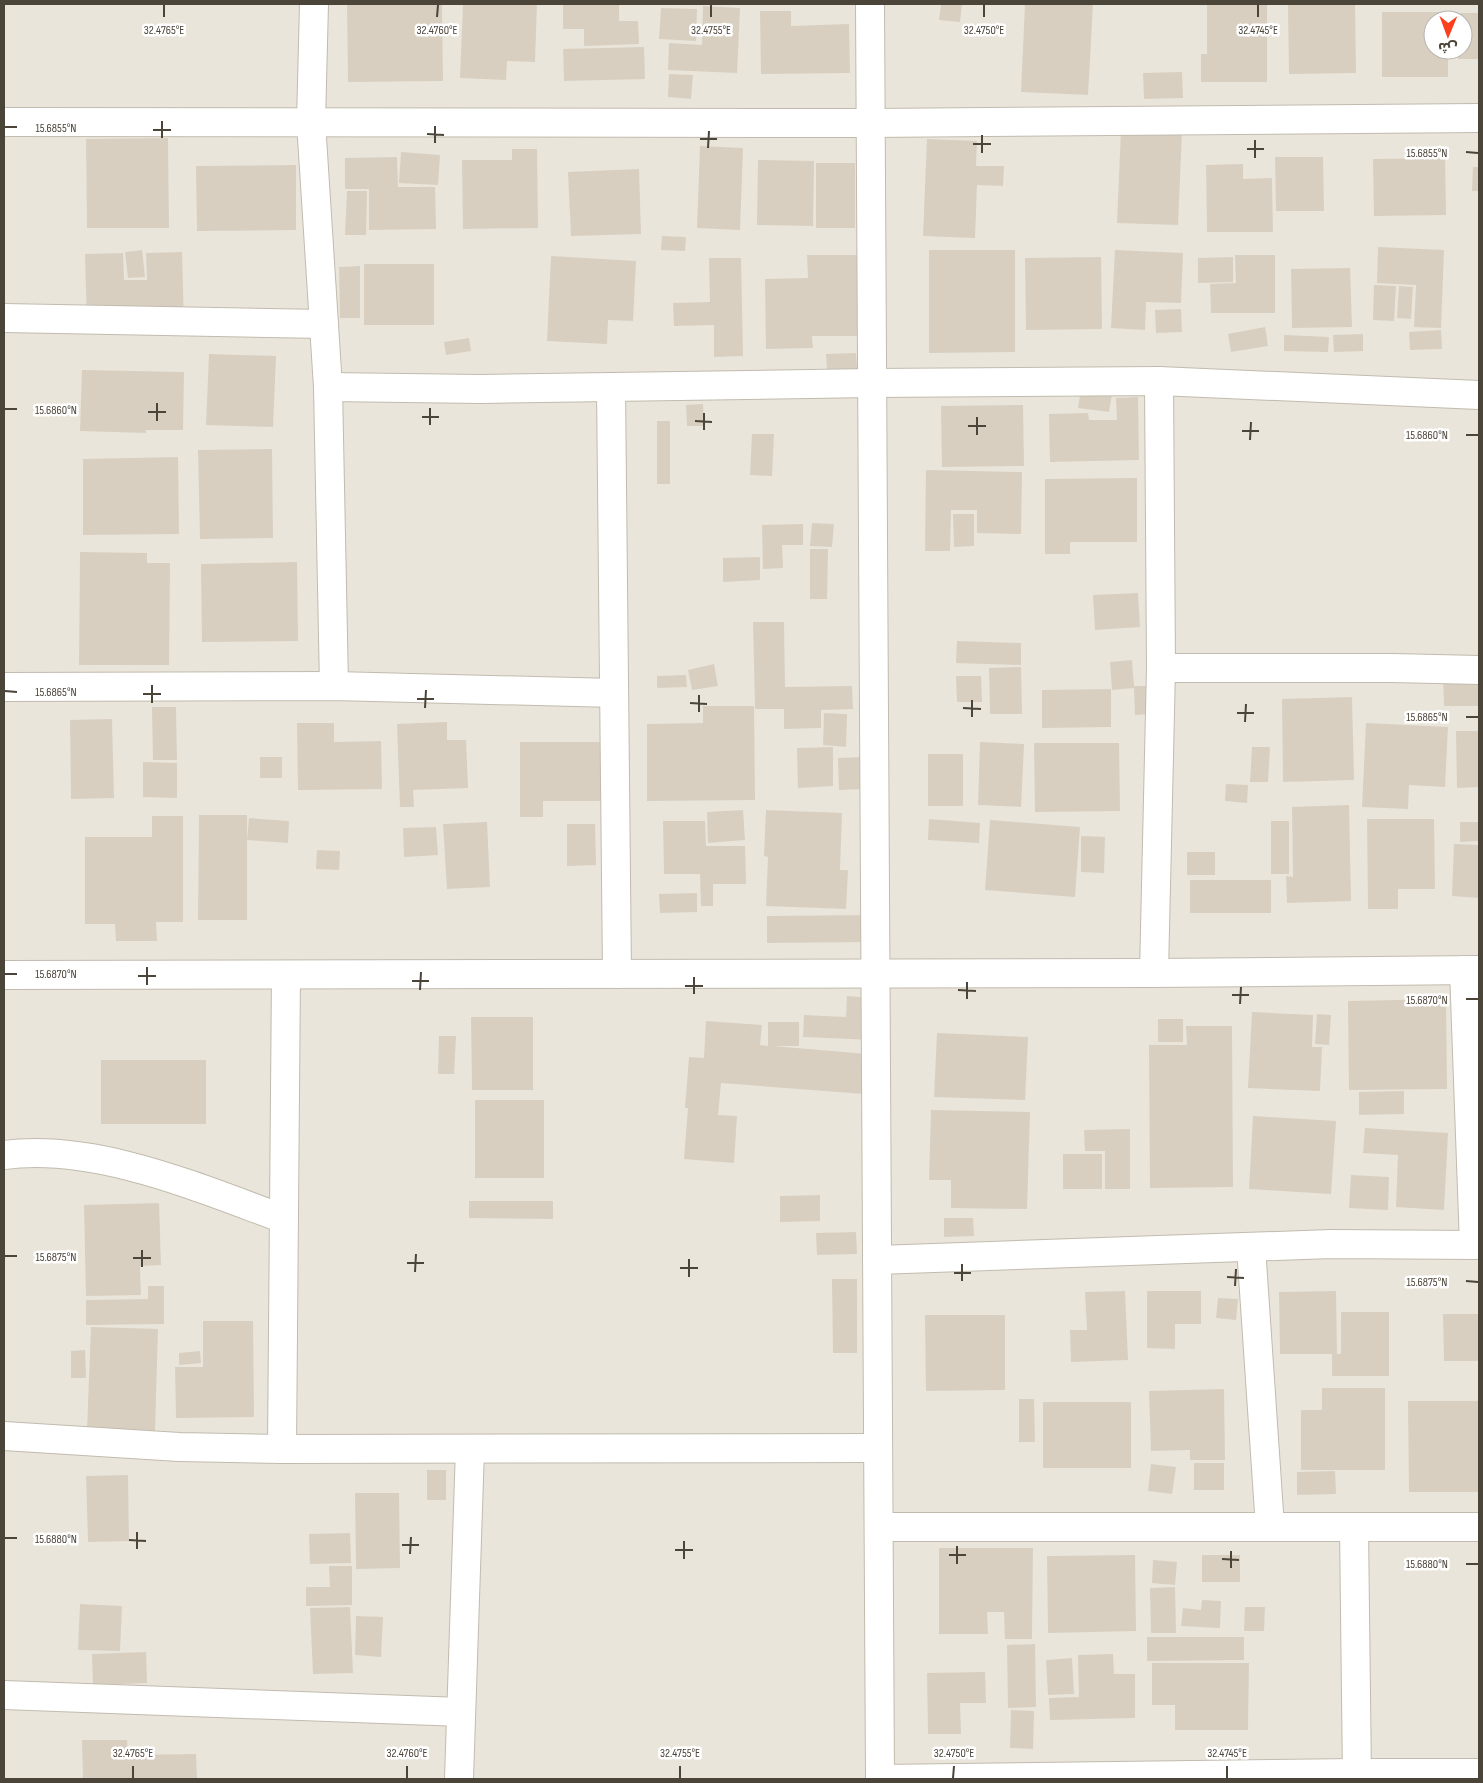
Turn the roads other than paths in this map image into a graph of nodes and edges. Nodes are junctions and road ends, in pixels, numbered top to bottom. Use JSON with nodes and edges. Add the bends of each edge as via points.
{"nodes":[{"id":1,"x":314,"y":4,"type":"edge"},
{"id":2,"x":870,"y":4,"type":"edge"},
{"id":3,"x":1479,"y":118,"type":"edge"},
{"id":4,"x":4,"y":122,"type":"edge"},
{"id":5,"x":311,"y":122,"type":"junction"},
{"id":6,"x":870,"y":123,"type":"junction"},
{"id":7,"x":4,"y":318,"type":"edge"},
{"id":8,"x":324,"y":324,"type":"junction"},
{"id":9,"x":1159,"y":381,"type":"junction"},
{"id":10,"x":872,"y":383,"type":"junction"},
{"id":11,"x":328,"y":387,"type":"junction"},
{"id":12,"x":611,"y":387,"type":"junction"},
{"id":13,"x":1479,"y":395,"type":"edge"},
{"id":14,"x":1162,"y":668,"type":"junction"},
{"id":15,"x":1479,"y":670,"type":"edge"},
{"id":16,"x":334,"y":686,"type":"junction"},
{"id":17,"x":4,"y":687,"type":"edge"},
{"id":18,"x":614,"y":693,"type":"junction"},
{"id":19,"x":1472,"y":970,"type":"edge"},
{"id":20,"x":618,"y":974,"type":"junction"},
{"id":21,"x":876,"y":974,"type":"junction"},
{"id":22,"x":1154,"y":974,"type":"junction"},
{"id":23,"x":4,"y":975,"type":"edge"},
{"id":24,"x":286,"y":975,"type":"junction"},
{"id":25,"x":4,"y":1155,"type":"edge"},
{"id":26,"x":284,"y":1219,"type":"junction"},
{"id":27,"x":1477,"y":1246,"type":"edge"},
{"id":28,"x":1251,"y":1247,"type":"junction"},
{"id":29,"x":877,"y":1260,"type":"junction"},
{"id":30,"x":4,"y":1436,"type":"edge"},
{"id":31,"x":878,"y":1448,"type":"junction"},
{"id":32,"x":282,"y":1449,"type":"junction"},
{"id":33,"x":470,"y":1449,"type":"junction"},
{"id":34,"x":1270,"y":1527,"type":"junction"},
{"id":35,"x":1354,"y":1527,"type":"junction"},
{"id":36,"x":1479,"y":1527,"type":"edge"},
{"id":37,"x":878,"y":1528,"type":"junction"},
{"id":38,"x":4,"y":1694,"type":"edge"},
{"id":39,"x":461,"y":1712,"type":"junction"},
{"id":40,"x":1479,"y":1773,"type":"edge"},
{"id":41,"x":1357,"y":1776,"type":"edge"},
{"id":42,"x":459,"y":1779,"type":"edge"}],
"edges":[{"from":1,"to":5,"type":"street"},
{"from":2,"to":6,"type":"street"},
{"from":3,"to":6,"type":"street"},
{"from":4,"to":5,"type":"street"},
{"from":5,"to":6,"type":"street"},
{"from":5,"to":8,"type":"street"},
{"from":6,"to":10,"type":"street"},
{"from":7,"to":8,"type":"street"},
{"from":8,"to":11,"type":"street"},
{"from":9,"to":10,"type":"street"},
{"from":9,"to":13,"type":"street"},
{"from":9,"to":14,"type":"street"},
{"from":10,"to":12,"type":"street"},
{"from":10,"to":21,"type":"street"},
{"from":11,"to":12,"type":"street"},
{"from":11,"to":16,"type":"street"},
{"from":12,"to":18,"type":"street"},
{"from":14,"to":15,"type":"street"},
{"from":14,"to":22,"type":"street"},
{"from":16,"to":17,"type":"street"},
{"from":16,"to":18,"type":"street"},
{"from":18,"to":20,"type":"street"},
{"from":19,"to":22,"type":"street"},
{"from":19,"to":27,"type":"street"},
{"from":20,"to":21,"type":"street"},
{"from":20,"to":24,"type":"street"},
{"from":21,"to":22,"type":"street"},
{"from":21,"to":29,"type":"street"},
{"from":23,"to":24,"type":"street"},
{"from":24,"to":26,"type":"street"},
{"from":25,"to":26,"type":"street","via":[[23,1152],[63,1154],[120,1164],[198,1187]]},
{"from":26,"to":32,"type":"street"},
{"from":27,"to":28,"type":"street","via":[[1331,1244]]},
{"from":28,"to":29,"type":"street"},
{"from":28,"to":34,"type":"street"},
{"from":29,"to":31,"type":"street"},
{"from":30,"to":32,"type":"street","via":[[179,1447]]},
{"from":31,"to":33,"type":"street"},
{"from":31,"to":37,"type":"street"},
{"from":32,"to":33,"type":"street"},
{"from":33,"to":39,"type":"street"},
{"from":34,"to":35,"type":"street"},
{"from":34,"to":37,"type":"street"},
{"from":35,"to":36,"type":"street"},
{"from":35,"to":41,"type":"street"},
{"from":37,"to":41,"type":"street","via":[[880,1779]]},
{"from":38,"to":39,"type":"street"},
{"from":39,"to":42,"type":"street"},
{"from":40,"to":41,"type":"street"}]}
